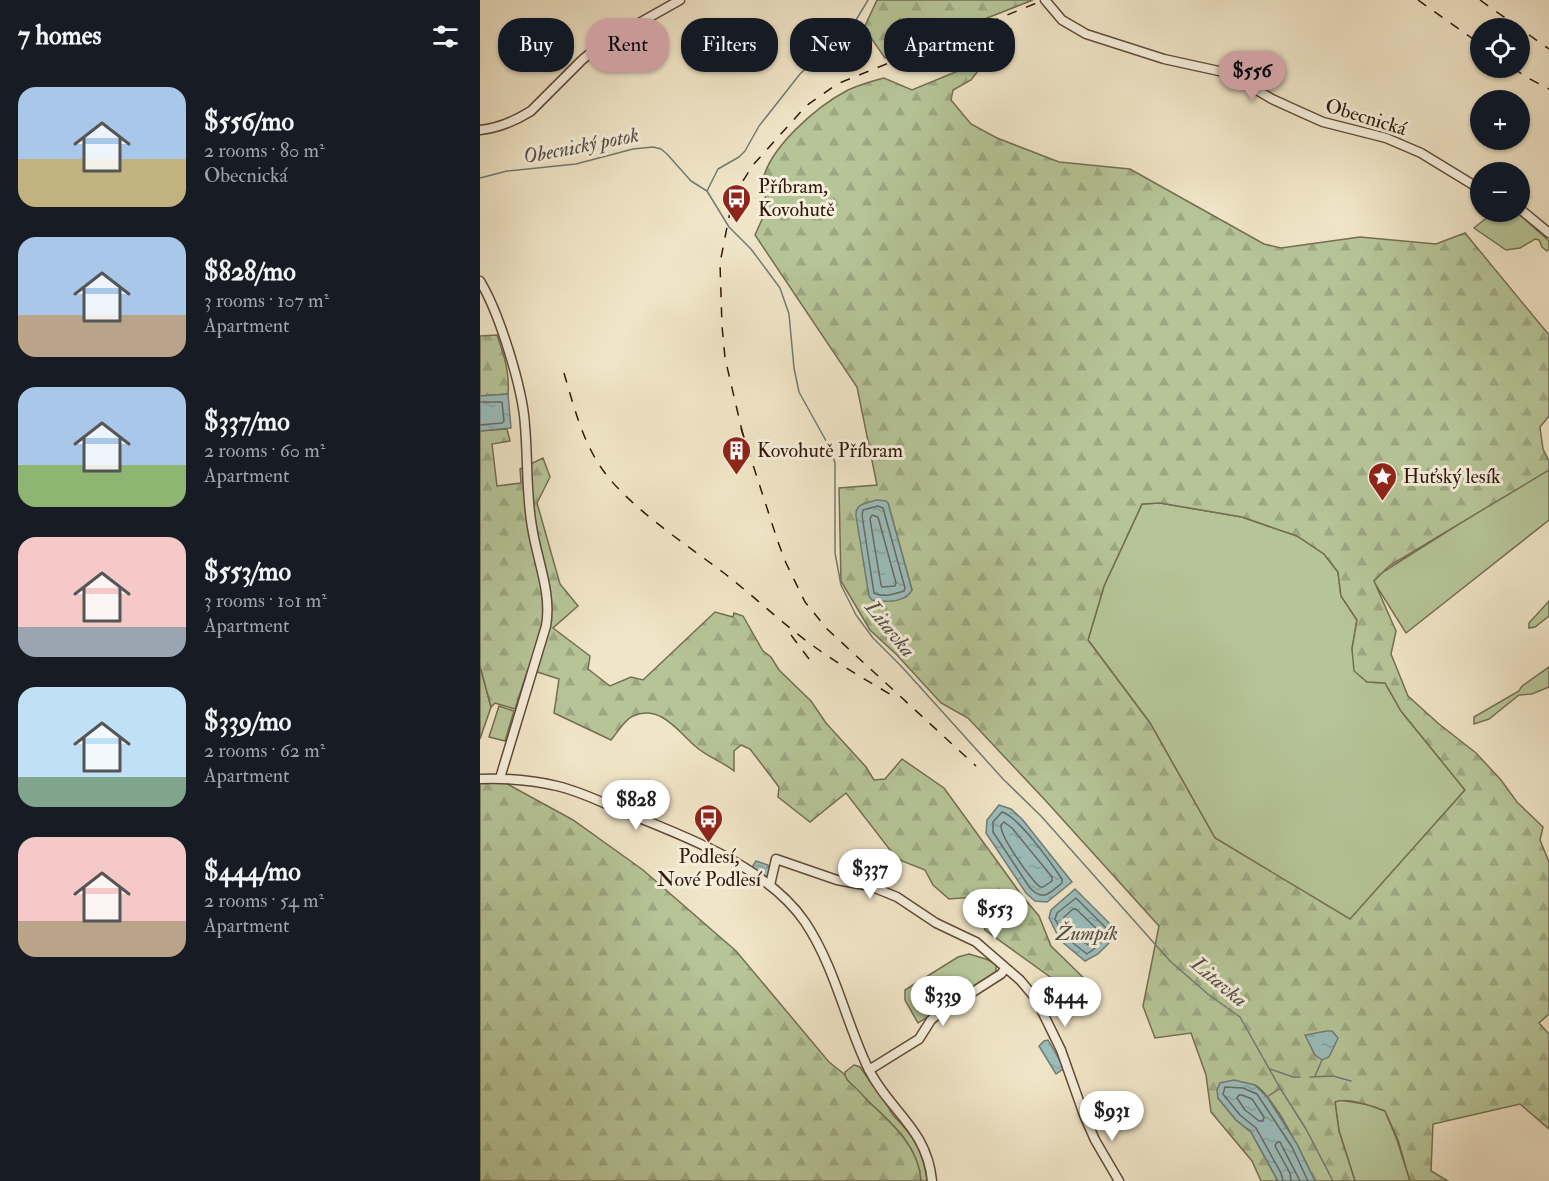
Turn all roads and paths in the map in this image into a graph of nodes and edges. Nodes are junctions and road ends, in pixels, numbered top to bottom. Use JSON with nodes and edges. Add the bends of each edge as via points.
{"nodes":[{"id":1,"x":680,"y":0,"type":"edge"},
{"id":2,"x":1045,"y":0,"type":"edge"},
{"id":3,"x":480,"y":130,"type":"edge"},
{"id":4,"x":1470,"y":183,"type":"edge"},
{"id":5,"x":1530,"y":217,"type":"edge"},
{"id":6,"x":1549,"y":232,"type":"edge"},
{"id":7,"x":480,"y":281,"type":"edge"},
{"id":8,"x":480,"y":778,"type":"edge"},
{"id":9,"x":500,"y":778,"type":"junction"},
{"id":10,"x":770,"y":885,"type":"junction"},
{"id":11,"x":1005,"y":969,"type":"junction"},
{"id":12,"x":869,"y":1070,"type":"junction"},
{"id":13,"x":932,"y":1181,"type":"edge"},
{"id":14,"x":1119,"y":1181,"type":"edge"}],
"edges":[{"from":1,"to":3,"type":"street","via":[[600,45],[531,111]]},
{"from":2,"to":4,"type":"street","name":"Obecnická","via":[[1062,20],[1086,33],[1164,59],[1228,73],[1323,122],[1386,138],[1421,153]]},
{"from":5,"to":6,"type":"street"},
{"from":7,"to":9,"type":"street","via":[[496,316],[523,411],[531,527],[549,609]]},
{"from":8,"to":9,"type":"street"},
{"from":9,"to":10,"type":"street","via":[[585,794],[699,843]]},
{"from":10,"to":11,"type":"street","via":[[776,859],[837,880],[870,886],[976,942]]},
{"from":10,"to":12,"type":"street","via":[[792,905],[816,940]]},
{"from":11,"to":12,"type":"street","via":[[937,1015],[920,1040]]},
{"from":11,"to":14,"type":"street","via":[[1035,999],[1061,1050],[1095,1140]]},
{"from":12,"to":13,"type":"street","via":[[921,1142]]}]}
